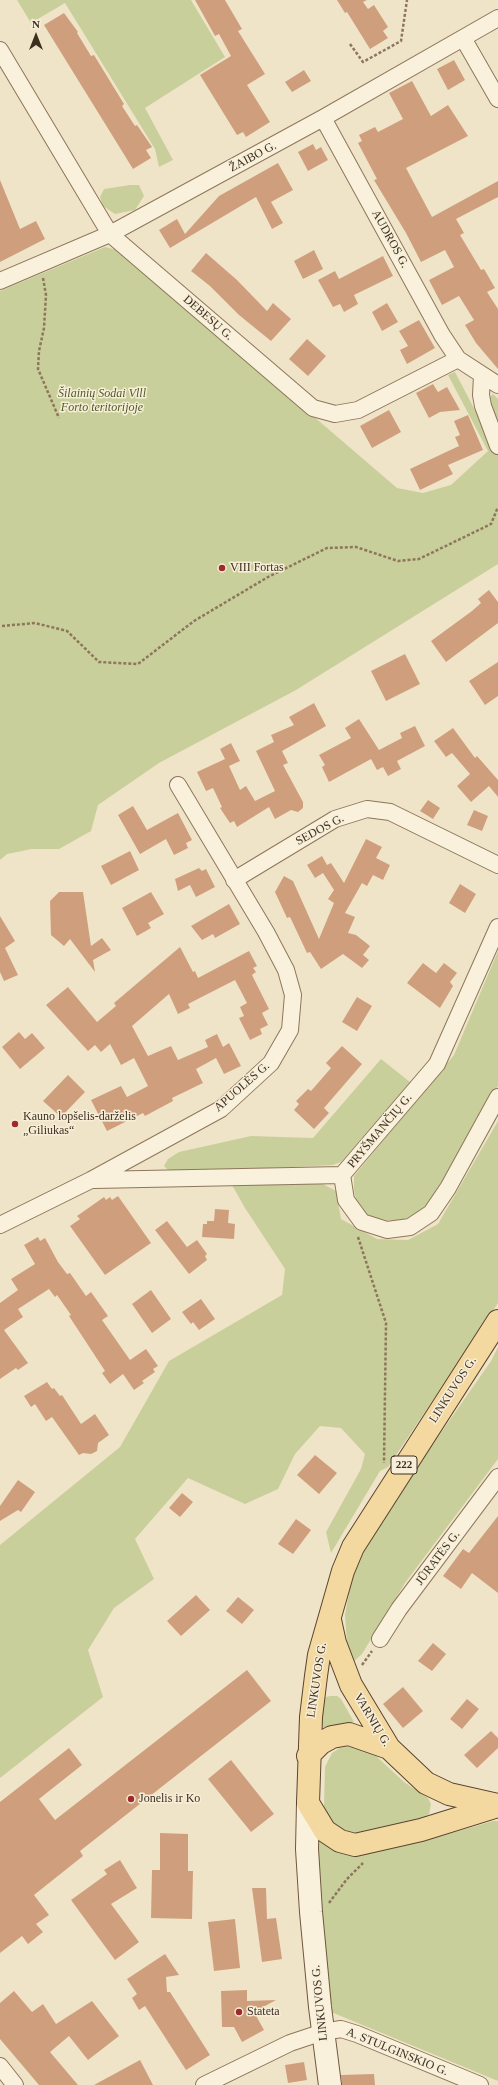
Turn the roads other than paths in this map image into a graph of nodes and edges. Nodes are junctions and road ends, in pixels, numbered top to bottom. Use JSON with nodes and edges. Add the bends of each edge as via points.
{"nodes":[{"id":1,"x":498,"y":18,"type":"edge"},
{"id":2,"x":463,"y":38,"type":"junction"},
{"id":3,"x":0,"y":50,"type":"edge"},
{"id":4,"x":498,"y":99,"type":"edge"},
{"id":5,"x":323,"y":118,"type":"junction"},
{"id":6,"x":110,"y":234,"type":"junction"},
{"id":7,"x":0,"y":281,"type":"edge"},
{"id":8,"x":458,"y":359,"type":"junction"},
{"id":9,"x":482,"y":376,"type":"junction"},
{"id":10,"x":498,"y":385,"type":"edge"},
{"id":11,"x":498,"y":446,"type":"edge"},
{"id":12,"x":178,"y":785,"type":"dead end"},
{"id":13,"x":498,"y":865,"type":"edge"},
{"id":14,"x":234,"y":880,"type":"junction"},
{"id":15,"x":498,"y":926,"type":"edge"},
{"id":16,"x":498,"y":1097,"type":"edge"},
{"id":17,"x":342,"y":1175,"type":"junction"},
{"id":18,"x":91,"y":1180,"type":"junction"},
{"id":19,"x":0,"y":1225,"type":"edge"},
{"id":20,"x":498,"y":1321,"type":"edge"},
{"id":21,"x":498,"y":1477,"type":"edge"},
{"id":22,"x":329,"y":1617,"type":"junction"},
{"id":23,"x":380,"y":1639,"type":"road end"},
{"id":24,"x":388,"y":1748,"type":"junction"},
{"id":25,"x":308,"y":1756,"type":"junction"},
{"id":26,"x":426,"y":1783,"type":"junction"},
{"id":27,"x":308,"y":1803,"type":"junction"},
{"id":28,"x":498,"y":1806,"type":"edge"},
{"id":29,"x":421,"y":1830,"type":"junction"},
{"id":30,"x":323,"y":2032,"type":"junction"},
{"id":31,"x":0,"y":2066,"type":"edge"},
{"id":32,"x":15,"y":2085,"type":"edge"},
{"id":33,"x":204,"y":2085,"type":"edge"},
{"id":34,"x":330,"y":2085,"type":"edge"},
{"id":35,"x":480,"y":2085,"type":"edge"}],
"edges":[{"from":1,"to":2,"type":"street","name":"ŽAIBO G."},
{"from":2,"to":4,"type":"street"},
{"from":2,"to":5,"type":"street","name":"ŽAIBO G."},
{"from":3,"to":6,"type":"street","name":"DEBESŲ G."},
{"from":5,"to":6,"type":"street","name":"ŽAIBO G."},
{"from":5,"to":8,"type":"street","name":"AUDROS G.","via":[[438,328]]},
{"from":6,"to":7,"type":"street","name":"ŽAIBO G."},
{"from":6,"to":8,"type":"street","name":"DEBESŲ G.","via":[[313,408],[335,414],[358,410]]},
{"from":8,"to":9,"type":"street"},
{"from":9,"to":10,"type":"street"},
{"from":9,"to":11,"type":"street","via":[[483,406]]},
{"from":12,"to":14,"type":"street","name":"APUOLĖS G."},
{"from":13,"to":14,"type":"street","name":"SEDOS G.","via":[[390,812],[367,810],[335,819]]},
{"from":14,"to":18,"type":"street","name":"APUOLĖS G.","via":[[286,970],[293,995],[290,1030],[271,1063],[221,1109]]},
{"from":15,"to":17,"type":"street","name":"PRYŠMANČIŲ G.","via":[[437,1064]]},
{"from":16,"to":17,"type":"street","via":[[448,1188],[431,1213],[410,1227],[386,1230],[362,1222],[346,1200]]},
{"from":17,"to":18,"type":"street","name":"PRYŠMANČIŲ G."},
{"from":18,"to":19,"type":"street","name":"APUOLĖS G."},
{"from":20,"to":22,"type":"main road","name":"LINKUVOS G.","number":"222","via":[[353,1547]]},
{"from":21,"to":23,"type":"street","name":"JŪRATĖS G.","via":[[399,1609]]},
{"from":22,"to":24,"type":"main road","name":"VARNIŲ G.","via":[[335,1643],[351,1685]]},
{"from":22,"to":25,"type":"main road","name":"LINKUVOS G.","number":"222","via":[[317,1669]]},
{"from":24,"to":25,"type":"main road","via":[[349,1734],[332,1737],[321,1743]]},
{"from":24,"to":26,"type":"main road","name":"VARNIŲ G."},
{"from":25,"to":27,"type":"main road","name":"LINKUVOS G.","number":"222"},
{"from":26,"to":28,"type":"main road","name":"VARNIŲ G.","via":[[449,1794]]},
{"from":26,"to":29,"type":"main road","via":[[434,1794],[437,1808],[431,1821]]},
{"from":27,"to":29,"type":"main road","via":[[325,1830],[333,1837],[349,1844],[361,1844]]},
{"from":27,"to":30,"type":"street","name":"LINKUVOS G.","number":"222","via":[[310,1896]]},
{"from":28,"to":29,"type":"main road"},
{"from":30,"to":33,"type":"street","name":"A. STULGINSKIO G.","via":[[290,2043]]},
{"from":30,"to":34,"type":"street","name":"LINKUVOS G.","number":"222"},
{"from":30,"to":35,"type":"street","name":"A. STULGINSKIO G.","via":[[341,2029],[357,2034]]},
{"from":31,"to":32,"type":"street"}]}
